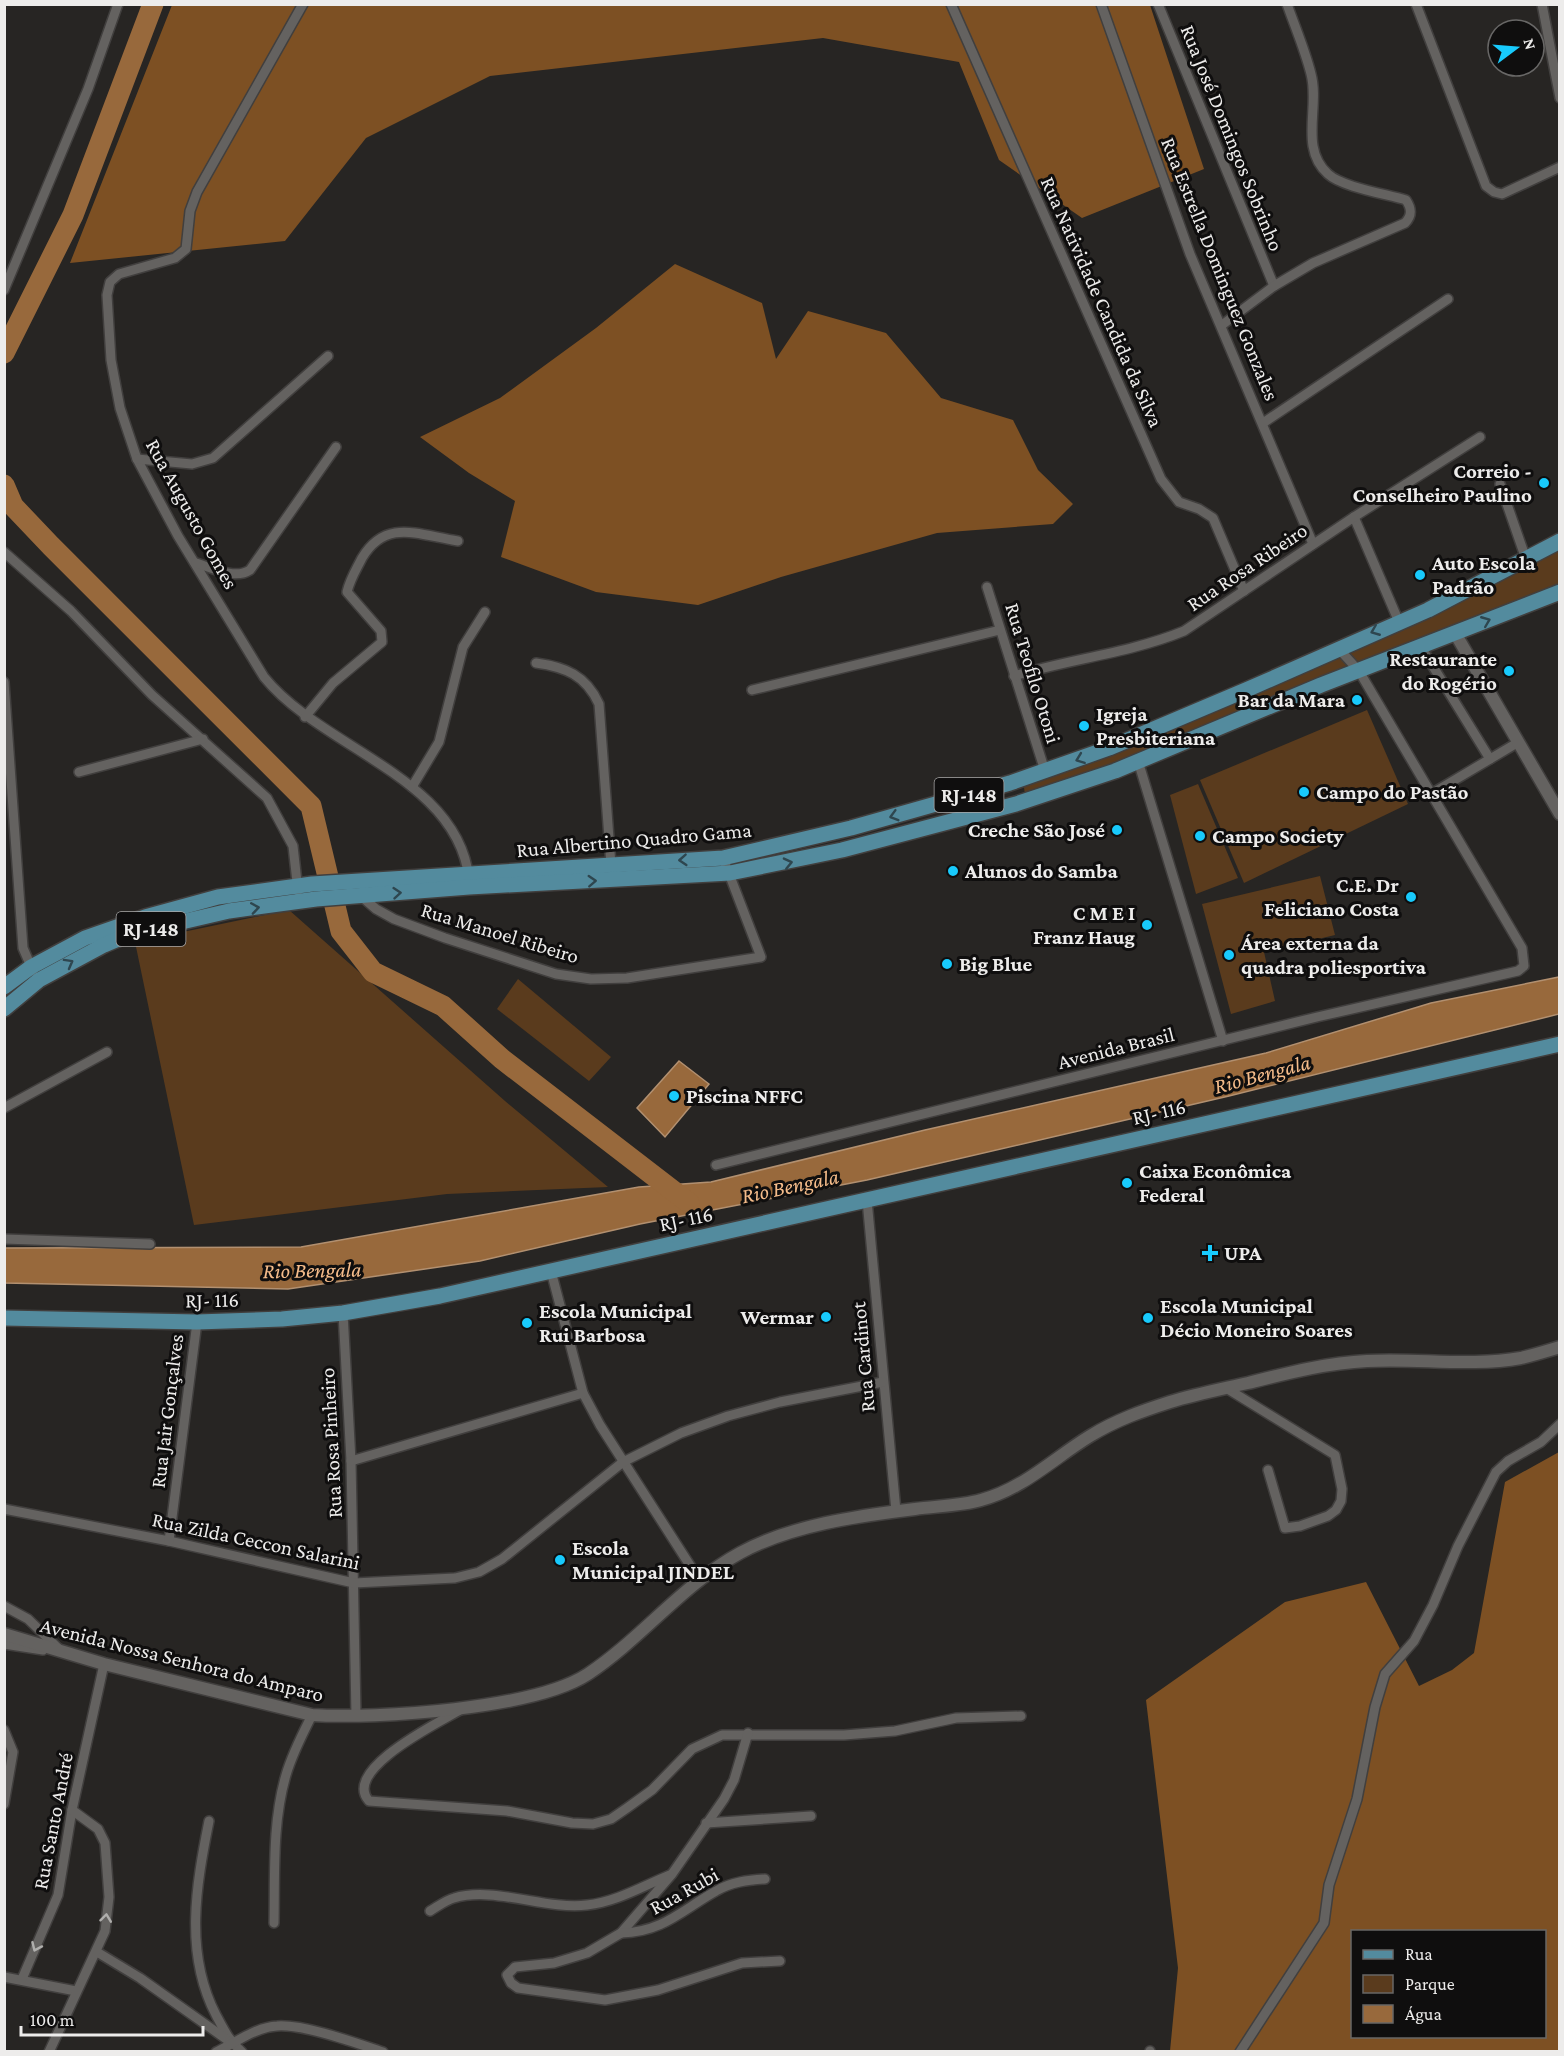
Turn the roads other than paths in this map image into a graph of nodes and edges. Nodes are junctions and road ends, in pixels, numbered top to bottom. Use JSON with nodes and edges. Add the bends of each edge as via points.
{"nodes":[{"id":1,"x":118,"y":4,"type":"edge"},
{"id":2,"x":303,"y":4,"type":"edge"},
{"id":3,"x":951,"y":4,"type":"edge"},
{"id":4,"x":1101,"y":4,"type":"edge"},
{"id":5,"x":1158,"y":4,"type":"edge"},
{"id":6,"x":1287,"y":4,"type":"edge"},
{"id":7,"x":1416,"y":4,"type":"edge"},
{"id":8,"x":1542,"y":4,"type":"edge"},
{"id":9,"x":1560,"y":98,"type":"edge"},
{"id":10,"x":1560,"y":167,"type":"edge"},
{"id":11,"x":1274,"y":286,"type":"junction"},
{"id":12,"x":4,"y":290,"type":"edge"},
{"id":13,"x":1448,"y":299,"type":"dead end"},
{"id":14,"x":1222,"y":325,"type":"junction"},
{"id":15,"x":328,"y":356,"type":"dead end"},
{"id":16,"x":1263,"y":423,"type":"junction"},
{"id":17,"x":1480,"y":437,"type":"dead end"},
{"id":18,"x":336,"y":447,"type":"dead end"},
{"id":19,"x":136,"y":459,"type":"junction"},
{"id":20,"x":1500,"y":484,"type":"dead end"},
{"id":21,"x":1354,"y":517,"type":"junction"},
{"id":22,"x":458,"y":541,"type":"dead end"},
{"id":23,"x":1560,"y":541,"type":"edge"},
{"id":24,"x":1313,"y":544,"type":"junction"},
{"id":25,"x":4,"y":552,"type":"edge"},
{"id":26,"x":1526,"y":559,"type":"junction"},
{"id":27,"x":196,"y":563,"type":"junction"},
{"id":28,"x":987,"y":587,"type":"dead end"},
{"id":29,"x":1244,"y":591,"type":"junction"},
{"id":30,"x":1560,"y":592,"type":"edge"},
{"id":31,"x":484,"y":612,"type":"dead end"},
{"id":32,"x":1399,"y":622,"type":"junction"},
{"id":33,"x":1000,"y":630,"type":"junction"},
{"id":34,"x":1455,"y":633,"type":"junction"},
{"id":35,"x":1421,"y":647,"type":"junction"},
{"id":36,"x":1338,"y":648,"type":"junction"},
{"id":37,"x":536,"y":663,"type":"dead end"},
{"id":38,"x":1359,"y":671,"type":"junction"},
{"id":39,"x":1014,"y":676,"type":"junction"},
{"id":40,"x":4,"y":682,"type":"edge"},
{"id":41,"x":752,"y":690,"type":"dead end"},
{"id":42,"x":305,"y":717,"type":"junction"},
{"id":43,"x":203,"y":739,"type":"junction"},
{"id":44,"x":1517,"y":743,"type":"junction"},
{"id":45,"x":1490,"y":759,"type":"junction"},
{"id":46,"x":1138,"y":761,"type":"junction"},
{"id":47,"x":1045,"y":771,"type":"junction"},
{"id":48,"x":79,"y":772,"type":"dead end"},
{"id":49,"x":1010,"y":783,"type":"junction"},
{"id":50,"x":412,"y":787,"type":"junction"},
{"id":51,"x":1431,"y":794,"type":"junction"},
{"id":52,"x":1016,"y":804,"type":"junction"},
{"id":53,"x":1560,"y":814,"type":"edge"},
{"id":54,"x":723,"y":858,"type":"junction"},
{"id":55,"x":611,"y":865,"type":"junction"},
{"id":56,"x":730,"y":873,"type":"junction"},
{"id":57,"x":351,"y":881,"type":"junction"},
{"id":58,"x":469,"y":881,"type":"junction"},
{"id":59,"x":309,"y":889,"type":"junction"},
{"id":60,"x":360,"y":896,"type":"junction"},
{"id":61,"x":31,"y":967,"type":"junction"},
{"id":62,"x":39,"y":980,"type":"junction"},
{"id":63,"x":4,"y":987,"type":"edge"},
{"id":64,"x":4,"y":1009,"type":"edge"},
{"id":65,"x":1222,"y":1041,"type":"junction"},
{"id":66,"x":1560,"y":1044,"type":"edge"},
{"id":67,"x":1543,"y":1050,"type":"junction"},
{"id":68,"x":1560,"y":1050,"type":"edge"},
{"id":69,"x":107,"y":1052,"type":"dead end"},
{"id":70,"x":4,"y":1108,"type":"edge"},
{"id":71,"x":716,"y":1165,"type":"dead end"},
{"id":72,"x":867,"y":1200,"type":"junction"},
{"id":73,"x":4,"y":1239,"type":"edge"},
{"id":74,"x":150,"y":1244,"type":"dead end"},
{"id":75,"x":551,"y":1271,"type":"junction"},
{"id":76,"x":343,"y":1313,"type":"junction"},
{"id":77,"x":4,"y":1318,"type":"edge"},
{"id":78,"x":197,"y":1322,"type":"junction"},
{"id":79,"x":1560,"y":1347,"type":"edge"},
{"id":80,"x":883,"y":1382,"type":"junction"},
{"id":81,"x":1226,"y":1388,"type":"junction"},
{"id":82,"x":583,"y":1393,"type":"junction"},
{"id":83,"x":1560,"y":1424,"type":"edge"},
{"id":84,"x":351,"y":1461,"type":"junction"},
{"id":85,"x":623,"y":1462,"type":"junction"},
{"id":86,"x":1268,"y":1470,"type":"dead end"},
{"id":87,"x":4,"y":1509,"type":"edge"},
{"id":88,"x":896,"y":1511,"type":"junction"},
{"id":89,"x":169,"y":1541,"type":"junction"},
{"id":90,"x":700,"y":1581,"type":"junction"},
{"id":91,"x":354,"y":1583,"type":"junction"},
{"id":92,"x":4,"y":1606,"type":"edge"},
{"id":93,"x":4,"y":1634,"type":"edge"},
{"id":94,"x":4,"y":1644,"type":"edge"},
{"id":95,"x":63,"y":1653,"type":"junction"},
{"id":96,"x":104,"y":1664,"type":"junction"},
{"id":97,"x":465,"y":1707,"type":"junction"},
{"id":98,"x":312,"y":1715,"type":"junction"},
{"id":99,"x":356,"y":1715,"type":"junction"},
{"id":100,"x":1021,"y":1716,"type":"dead end"},
{"id":101,"x":4,"y":1730,"type":"edge"},
{"id":102,"x":748,"y":1733,"type":"junction"},
{"id":103,"x":4,"y":1804,"type":"edge"},
{"id":104,"x":72,"y":1810,"type":"junction"},
{"id":105,"x":811,"y":1816,"type":"dead end"},
{"id":106,"x":209,"y":1821,"type":"dead end"},
{"id":107,"x":706,"y":1823,"type":"junction"},
{"id":108,"x":672,"y":1875,"type":"junction"},
{"id":109,"x":765,"y":1879,"type":"dead end"},
{"id":110,"x":430,"y":1911,"type":"dead end"},
{"id":111,"x":274,"y":1923,"type":"dead end"},
{"id":112,"x":621,"y":1933,"type":"junction"},
{"id":113,"x":97,"y":1952,"type":"junction"},
{"id":114,"x":780,"y":1961,"type":"dead end"},
{"id":115,"x":4,"y":1977,"type":"edge"},
{"id":116,"x":22,"y":1979,"type":"junction"},
{"id":117,"x":76,"y":1991,"type":"junction"},
{"id":118,"x":231,"y":2043,"type":"junction"},
{"id":119,"x":49,"y":2052,"type":"edge"},
{"id":120,"x":216,"y":2052,"type":"edge"},
{"id":121,"x":242,"y":2052,"type":"edge"},
{"id":122,"x":382,"y":2052,"type":"edge"},
{"id":123,"x":1239,"y":2052,"type":"edge"}],
"edges":[{"from":1,"to":12,"type":"street","via":[[88,89]]},
{"from":2,"to":19,"type":"street","name":"Rua Augusto Gomes","via":[[197,192],[190,211],[186,249],[175,258],[119,274],[110,282],[107,295],[111,360],[120,408]]},
{"from":3,"to":29,"type":"street","name":"Rua Natividade Candida da Silva","via":[[1161,478],[1179,501],[1213,518]]},
{"from":4,"to":14,"type":"street","name":"Rua Estrella Dominguez Gonzales","via":[[1165,188]]},
{"from":5,"to":11,"type":"street","name":"Rua José Domingos Sobrinho"},
{"from":6,"to":11,"type":"street","via":[[1312,74],[1315,101],[1311,144],[1316,159],[1329,175],[1406,200],[1411,212],[1405,224],[1313,263]]},
{"from":7,"to":10,"type":"street","via":[[1486,186],[1502,194]]},
{"from":8,"to":9,"type":"street"},
{"from":11,"to":14,"type":"street"},
{"from":13,"to":16,"type":"street"},
{"from":14,"to":16,"type":"street","name":"Rua Estrella Dominguez Gonzales"},
{"from":15,"to":19,"type":"street","via":[[213,458],[192,464]]},
{"from":16,"to":24,"type":"street","name":"Rua Estrella Dominguez Gonzales"},
{"from":17,"to":21,"type":"street","name":"Rua Rosa Ribeiro"},
{"from":18,"to":27,"type":"street","via":[[250,570],[243,575],[235,574]]},
{"from":19,"to":27,"type":"street","name":"Rua Augusto Gomes"},
{"from":20,"to":26,"type":"street"},
{"from":21,"to":24,"type":"street","name":"Rua Rosa Ribeiro"},
{"from":21,"to":32,"type":"street"},
{"from":22,"to":42,"type":"street","via":[[393,532],[371,543],[350,579],[347,592],[381,632],[382,642],[333,683]]},
{"from":23,"to":26,"type":"main road","name":"Rua Albertino Quadro Gama","number":"RJ-148"},
{"from":24,"to":29,"type":"street","name":"Rua Rosa Ribeiro"},
{"from":25,"to":43,"type":"street"},
{"from":26,"to":32,"type":"main road","name":"Rua Albertino Quadro Gama","number":"RJ-148"},
{"from":27,"to":42,"type":"street","name":"Rua Augusto Gomes","via":[[264,677],[280,697]]},
{"from":28,"to":33,"type":"street","name":"Rua Teofilo Otoni"},
{"from":29,"to":39,"type":"street","name":"Rua Rosa Ribeiro","via":[[1184,631],[1154,643]]},
{"from":34,"to":30,"type":"main road","name":"Rua Albertino Quadro Gama","one_way":true},
{"from":31,"to":50,"type":"street","via":[[463,647],[439,742]]},
{"from":32,"to":36,"type":"main road","name":"Rua Albertino Quadro Gama","number":"RJ-148","one_way":true},
{"from":33,"to":39,"type":"street","name":"Rua Teofilo Otoni"},
{"from":33,"to":41,"type":"street"},
{"from":34,"to":35,"type":"main road","name":"Rua Albertino Quadro Gama"},
{"from":34,"to":44,"type":"street"},
{"from":35,"to":38,"type":"main road","name":"Rua Albertino Quadro Gama"},
{"from":35,"to":45,"type":"street"},
{"from":36,"to":38,"type":"street"},
{"from":36,"to":47,"type":"main road","name":"Rua Albertino Quadro Gama","number":"RJ-148","one_way":true,"via":[[1140,735]]},
{"from":37,"to":55,"type":"street","via":[[562,667],[593,691],[599,704]]},
{"from":38,"to":46,"type":"main road","name":"Rua Albertino Quadro Gama"},
{"from":38,"to":51,"type":"street"},
{"from":39,"to":47,"type":"street","name":"Rua Teofilo Otoni"},
{"from":40,"to":61,"type":"street","via":[[23,948]]},
{"from":42,"to":50,"type":"street","name":"Rua Augusto Gomes"},
{"from":43,"to":48,"type":"street"},
{"from":43,"to":59,"type":"street","via":[[267,798],[282,822]]},
{"from":44,"to":45,"type":"street"},
{"from":44,"to":53,"type":"street"},
{"from":45,"to":51,"type":"street"},
{"from":46,"to":52,"type":"main road","name":"Rua Albertino Quadro Gama"},
{"from":46,"to":65,"type":"street"},
{"from":47,"to":49,"type":"main road","name":"Rua Albertino Quadro Gama","number":"RJ-148"},
{"from":49,"to":52,"type":"main road"},
{"from":49,"to":54,"type":"main road","name":"Rua Albertino Quadro Gama","number":"RJ-148","one_way":true,"via":[[851,828]]},
{"from":50,"to":58,"type":"street","name":"Rua Augusto Gomes","via":[[443,815],[456,834]]},
{"from":51,"to":65,"type":"street","name":"Avenida Brasil","via":[[1522,948],[1524,966],[1518,971]]},
{"from":56,"to":52,"type":"main road","name":"Rua Albertino Quadro Gama","one_way":true,"via":[[812,857]]},
{"from":54,"to":55,"type":"main road","name":"Rua Albertino Quadro Gama","number":"RJ-148","one_way":true},
{"from":54,"to":56,"type":"street"},
{"from":55,"to":58,"type":"main road","name":"Rua Albertino Quadro Gama","number":"RJ-148"},
{"from":58,"to":56,"type":"main road","name":"Rua Albertino Quadro Gama","one_way":true},
{"from":56,"to":60,"type":"street","name":"Rua Manoel Ribeiro","via":[[761,957],[627,978],[591,979],[556,974],[394,919]]},
{"from":57,"to":58,"type":"main road","name":"Rua Albertino Quadro Gama","number":"RJ-148"},
{"from":57,"to":59,"type":"main road","name":"Rua Albertino Quadro Gama","number":"RJ-148"},
{"from":57,"to":60,"type":"street"},
{"from":60,"to":58,"type":"main road","name":"Rua Albertino Quadro Gama","one_way":true},
{"from":59,"to":60,"type":"main road","name":"Rua Albertino Quadro Gama","via":[[339,898]]},
{"from":59,"to":61,"type":"main road","number":"RJ-148","via":[[218,897],[145,917],[85,938]]},
{"from":62,"to":59,"type":"main road","number":"RJ-148","one_way":true,"via":[[130,934],[229,911],[298,901]]},
{"from":61,"to":62,"type":"street"},
{"from":61,"to":63,"type":"main road","number":"RJ-148"},
{"from":62,"to":64,"type":"main road","number":"RJ-148"},
{"from":65,"to":71,"type":"street","name":"Avenida Brasil"},
{"from":66,"to":67,"type":"main road","name":"RJ- 116"},
{"from":67,"to":68,"type":"main road","name":"RJ- 116"},
{"from":67,"to":72,"type":"main road","name":"RJ- 116"},
{"from":69,"to":70,"type":"street"},
{"from":72,"to":75,"type":"main road","name":"RJ- 116"},
{"from":72,"to":80,"type":"street","name":"Rua Cardinot"},
{"from":73,"to":74,"type":"street"},
{"from":75,"to":76,"type":"main road","name":"RJ- 116"},
{"from":75,"to":82,"type":"street"},
{"from":76,"to":78,"type":"main road","name":"RJ- 116"},
{"from":76,"to":84,"type":"street","name":"Rua Rosa Pinheiro"},
{"from":77,"to":78,"type":"main road","name":"RJ- 116"},
{"from":78,"to":89,"type":"street","name":"Rua Jair Gonçalves"},
{"from":79,"to":81,"type":"street","name":"Avenida Nossa Senhora do Amparo","via":[[1498,1360],[1324,1365]]},
{"from":80,"to":85,"type":"street","name":"Rua Zilda Ceccon Salarini","via":[[728,1416],[681,1433]]},
{"from":80,"to":88,"type":"street","name":"Rua Cardinot"},
{"from":81,"to":86,"type":"street","via":[[1335,1455],[1342,1482],[1341,1501],[1328,1516],[1285,1527]]},
{"from":81,"to":88,"type":"street","name":"Avenida Nossa Senhora do Amparo","via":[[1129,1415],[1090,1436],[1013,1489],[980,1501]]},
{"from":82,"to":84,"type":"street"},
{"from":82,"to":85,"type":"street"},
{"from":83,"to":123,"type":"street","via":[[1496,1472],[1458,1546],[1434,1605],[1414,1641],[1385,1674],[1357,1799],[1329,1885],[1324,1923]]},
{"from":84,"to":91,"type":"street","name":"Rua Rosa Pinheiro"},
{"from":85,"to":90,"type":"street"},
{"from":85,"to":91,"type":"street","name":"Rua Zilda Ceccon Salarini","via":[[536,1533],[479,1572],[455,1578]]},
{"from":87,"to":89,"type":"street","name":"Rua Zilda Ceccon Salarini"},
{"from":88,"to":90,"type":"street","name":"Avenida Nossa Senhora do Amparo","via":[[778,1537],[740,1553]]},
{"from":89,"to":91,"type":"street","name":"Rua Zilda Ceccon Salarini"},
{"from":90,"to":97,"type":"street","name":"Avenida Nossa Senhora do Amparo","via":[[597,1667],[570,1684],[521,1698]]},
{"from":91,"to":99,"type":"street","name":"Rua Rosa Pinheiro"},
{"from":92,"to":95,"type":"street","via":[[28,1619]]},
{"from":93,"to":95,"type":"street","name":"Avenida Nossa Senhora do Amparo"},
{"from":94,"to":95,"type":"street"},
{"from":95,"to":96,"type":"street","name":"Avenida Nossa Senhora do Amparo"},
{"from":96,"to":98,"type":"street","name":"Avenida Nossa Senhora do Amparo"},
{"from":96,"to":104,"type":"street","name":"Rua Santo André"},
{"from":97,"to":99,"type":"street","name":"Avenida Nossa Senhora do Amparo"},
{"from":97,"to":102,"type":"street","via":[[390,1752],[363,1786],[369,1801],[507,1811],[593,1824],[611,1819],[652,1790],[692,1749],[707,1740]]},
{"from":98,"to":99,"type":"street","name":"Avenida Nossa Senhora do Amparo"},
{"from":98,"to":111,"type":"street","via":[[285,1776],[278,1816]]},
{"from":100,"to":102,"type":"street","via":[[956,1718],[895,1731]]},
{"from":101,"to":103,"type":"street","via":[[14,1752]]},
{"from":102,"to":107,"type":"street","via":[[734,1780]]},
{"from":113,"to":104,"type":"street","one_way":true,"via":[[105,1931],[109,1897],[105,1844],[98,1829]]},
{"from":104,"to":116,"type":"street","name":"Rua Santo André","one_way":true,"via":[[54,1908]]},
{"from":105,"to":107,"type":"street"},
{"from":106,"to":118,"type":"street","via":[[196,1891],[195,1935],[206,1994]]},
{"from":107,"to":108,"type":"street"},
{"from":108,"to":110,"type":"street","via":[[614,1899],[587,1905],[546,1905],[478,1895],[453,1898]]},
{"from":108,"to":112,"type":"street"},
{"from":109,"to":112,"type":"street","name":"Rua Rubi","via":[[717,1890],[651,1930]]},
{"from":112,"to":114,"type":"street","via":[[587,1953],[554,1963],[515,1967],[509,1971],[508,1980],[524,1989],[605,2000],[658,1989],[742,1963]]},
{"from":113,"to":117,"type":"street"},
{"from":113,"to":118,"type":"street"},
{"from":115,"to":116,"type":"street"},
{"from":116,"to":117,"type":"street"},
{"from":117,"to":119,"type":"street"},
{"from":118,"to":120,"type":"street"},
{"from":118,"to":121,"type":"street"},
{"from":118,"to":122,"type":"street","via":[[278,2025],[330,2035]]}]}
